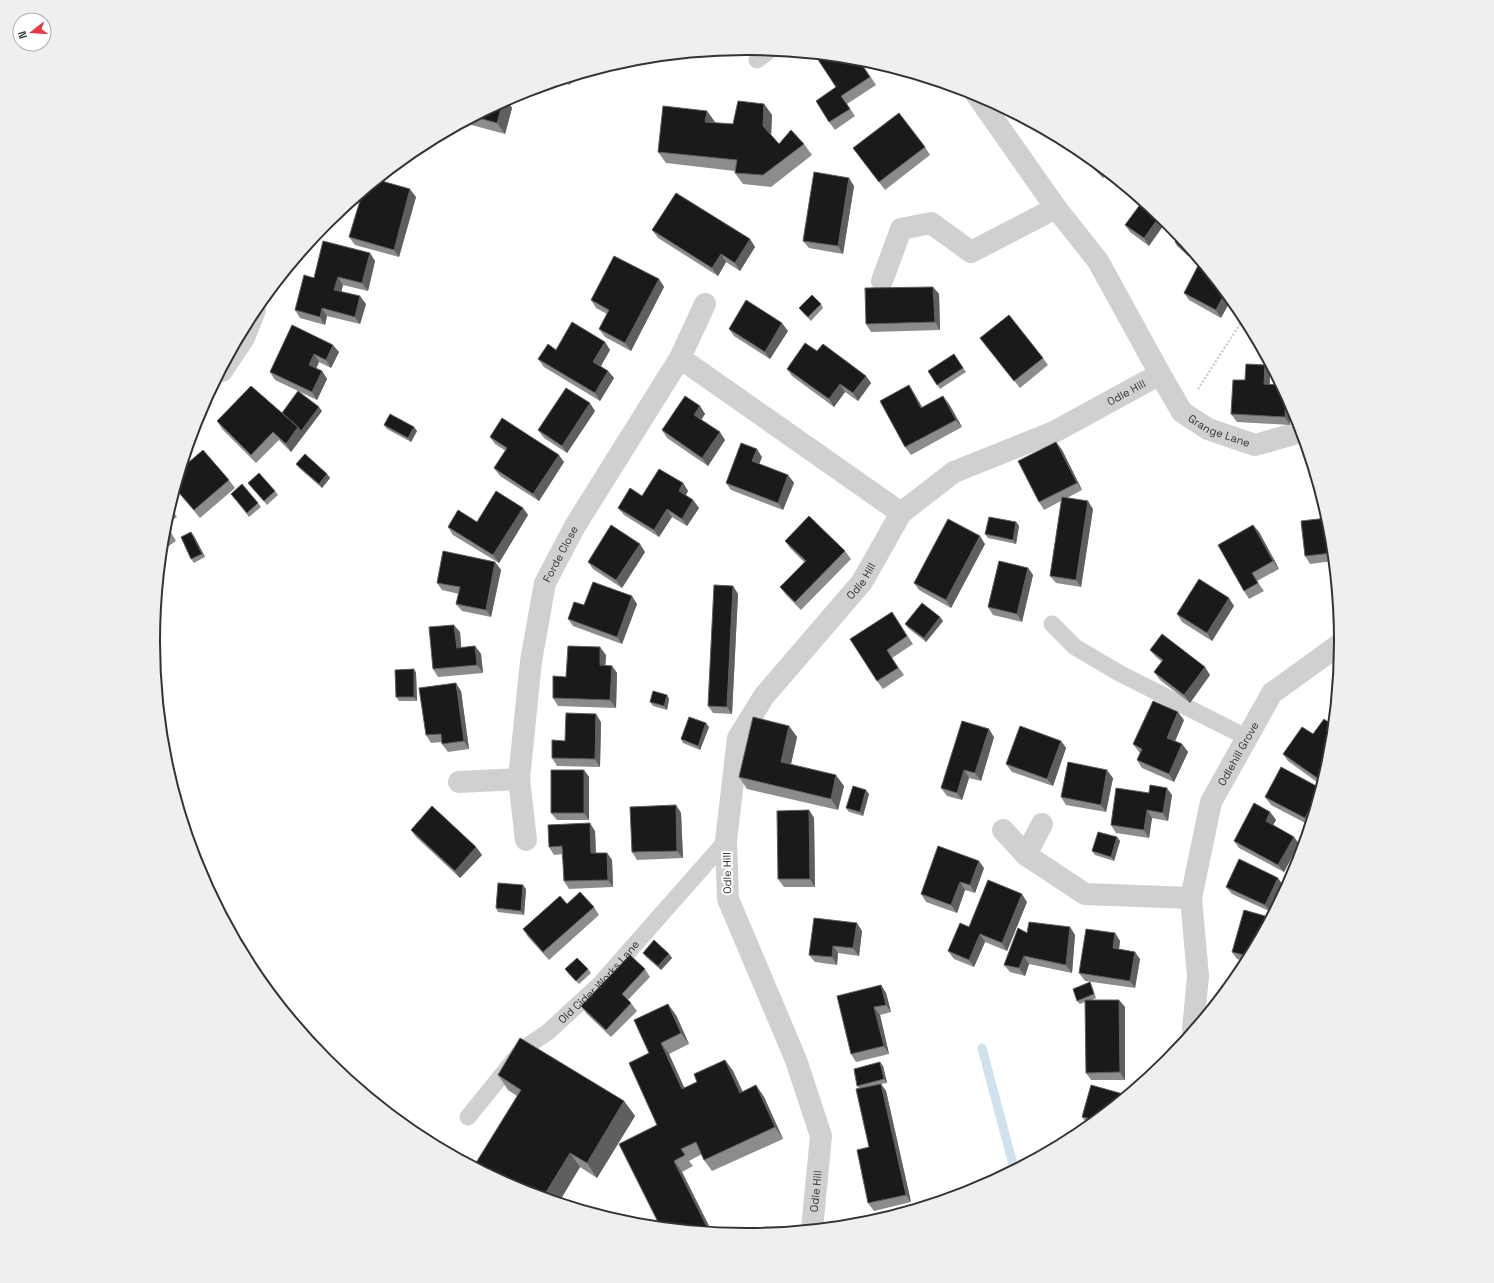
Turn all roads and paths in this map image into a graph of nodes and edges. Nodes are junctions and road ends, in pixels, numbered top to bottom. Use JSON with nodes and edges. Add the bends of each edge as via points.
{"nodes":[{"id":1,"x":763,"y":55,"type":"edge"},
{"id":2,"x":757,"y":60,"type":"dead end"},
{"id":3,"x":984,"y":106,"type":"edge"},
{"id":4,"x":1056,"y":208,"type":"junction"},
{"id":5,"x":882,"y":281,"type":"dead end"},
{"id":6,"x":705,"y":304,"type":"dead end"},
{"id":7,"x":1240,"y":324,"type":"edge"},
{"id":8,"x":680,"y":358,"type":"junction"},
{"id":9,"x":1160,"y":374,"type":"junction"},
{"id":10,"x":1182,"y":412,"type":"junction"},
{"id":11,"x":1295,"y":434,"type":"edge"},
{"id":12,"x":901,"y":513,"type":"junction"},
{"id":13,"x":1052,"y":624,"type":"dead end"},
{"id":14,"x":1334,"y":649,"type":"edge"},
{"id":15,"x":1248,"y":738,"type":"junction"},
{"id":16,"x":519,"y":779,"type":"junction"},
{"id":17,"x":458,"y":782,"type":"dead end"},
{"id":18,"x":1042,"y":824,"type":"dead end"},
{"id":19,"x":1003,"y":830,"type":"dead end"},
{"id":20,"x":526,"y":840,"type":"dead end"},
{"id":21,"x":726,"y":841,"type":"junction"},
{"id":22,"x":1026,"y":855,"type":"junction"},
{"id":23,"x":1190,"y":898,"type":"junction"},
{"id":24,"x":1194,"y":1021,"type":"edge"},
{"id":25,"x":468,"y":1118,"type":"dead end"},
{"id":26,"x":812,"y":1224,"type":"edge"}],
"edges":[{"from":1,"to":2,"type":"lane"},
{"from":3,"to":4,"type":"street"},
{"from":4,"to":5,"type":"street","via":[[971,252],[931,223],[901,229]]},
{"from":4,"to":9,"type":"street","via":[[1098,261]]},
{"from":6,"to":8,"type":"street","name":"Forde Close"},
{"from":7,"to":10,"type":"path"},
{"from":8,"to":12,"type":"street"},
{"from":8,"to":16,"type":"street","name":"Forde Close","via":[[575,526],[545,584],[531,661]]},
{"from":9,"to":10,"type":"street","name":"Grange Lane"},
{"from":9,"to":12,"type":"street","name":"Odle Hill","via":[[1054,432],[954,472]]},
{"from":10,"to":11,"type":"street","name":"Grange Lane","via":[[1208,430],[1255,445]]},
{"from":12,"to":21,"type":"street","name":"Odle Hill","via":[[862,582],[764,696],[738,738]]},
{"from":13,"to":15,"type":"lane","via":[[1075,647],[1119,673]]},
{"from":14,"to":15,"type":"street","name":"Odlehill Grove","via":[[1272,693]]},
{"from":15,"to":23,"type":"street","name":"Odlehill Grove","via":[[1211,802]]},
{"from":16,"to":17,"type":"street"},
{"from":16,"to":20,"type":"street","name":"Forde Close"},
{"from":18,"to":22,"type":"street"},
{"from":19,"to":22,"type":"street"},
{"from":21,"to":25,"type":"lane","name":"Old Cider Works Lane","via":[[599,985],[548,1032],[523,1049]]},
{"from":21,"to":26,"type":"street","name":"Odle Hill","via":[[728,900],[796,1060],[821,1136]]},
{"from":22,"to":23,"type":"street","via":[[1085,894]]},
{"from":23,"to":24,"type":"street","name":"Odlehill Grove","via":[[1198,976]]}]}
